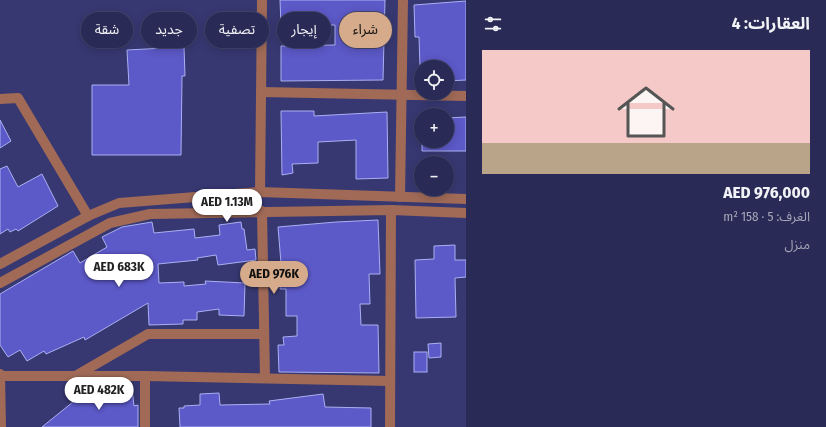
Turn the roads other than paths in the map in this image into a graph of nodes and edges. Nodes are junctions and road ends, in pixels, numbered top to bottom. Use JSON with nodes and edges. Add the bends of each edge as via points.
{"nodes":[{"id":1,"x":262,"y":0,"type":"edge"},
{"id":2,"x":403,"y":0,"type":"edge"},
{"id":3,"x":261,"y":92,"type":"junction"},
{"id":4,"x":401,"y":95,"type":"junction"},
{"id":5,"x":466,"y":96,"type":"edge"},
{"id":6,"x":0,"y":99,"type":"edge"},
{"id":7,"x":260,"y":192,"type":"junction"},
{"id":8,"x":400,"y":197,"type":"junction"},
{"id":9,"x":466,"y":199,"type":"edge"},
{"id":10,"x":391,"y":210,"type":"junction"},
{"id":11,"x":262,"y":211,"type":"junction"},
{"id":12,"x":466,"y":213,"type":"edge"},
{"id":13,"x":88,"y":216,"type":"junction"},
{"id":14,"x":0,"y":264,"type":"edge"},
{"id":15,"x":0,"y":283,"type":"edge"},
{"id":16,"x":264,"y":334,"type":"junction"},
{"id":17,"x":0,"y":375,"type":"edge"},
{"id":18,"x":76,"y":376,"type":"junction"},
{"id":19,"x":145,"y":376,"type":"junction"},
{"id":20,"x":265,"y":378,"type":"junction"},
{"id":21,"x":390,"y":381,"type":"junction"},
{"id":22,"x":1,"y":427,"type":"edge"},
{"id":23,"x":145,"y":427,"type":"edge"},
{"id":24,"x":390,"y":427,"type":"edge"}],
"edges":[{"from":1,"to":3,"type":"street"},
{"from":2,"to":4,"type":"street"},
{"from":3,"to":4,"type":"street"},
{"from":3,"to":7,"type":"street"},
{"from":4,"to":5,"type":"street"},
{"from":4,"to":8,"type":"street"},
{"from":6,"to":13,"type":"street","via":[[18,98]]},
{"from":7,"to":8,"type":"street"},
{"from":7,"to":13,"type":"street","via":[[119,203]]},
{"from":8,"to":9,"type":"street"},
{"from":10,"to":11,"type":"street"},
{"from":10,"to":12,"type":"street"},
{"from":10,"to":21,"type":"street"},
{"from":11,"to":15,"type":"street","via":[[150,214],[110,223]]},
{"from":11,"to":16,"type":"street"},
{"from":13,"to":14,"type":"street"},
{"from":16,"to":18,"type":"street","via":[[148,334]]},
{"from":16,"to":20,"type":"street"},
{"from":17,"to":18,"type":"street"},
{"from":17,"to":22,"type":"street"},
{"from":18,"to":19,"type":"street"},
{"from":19,"to":20,"type":"street"},
{"from":19,"to":23,"type":"street"},
{"from":20,"to":21,"type":"street"},
{"from":21,"to":24,"type":"street"}]}
